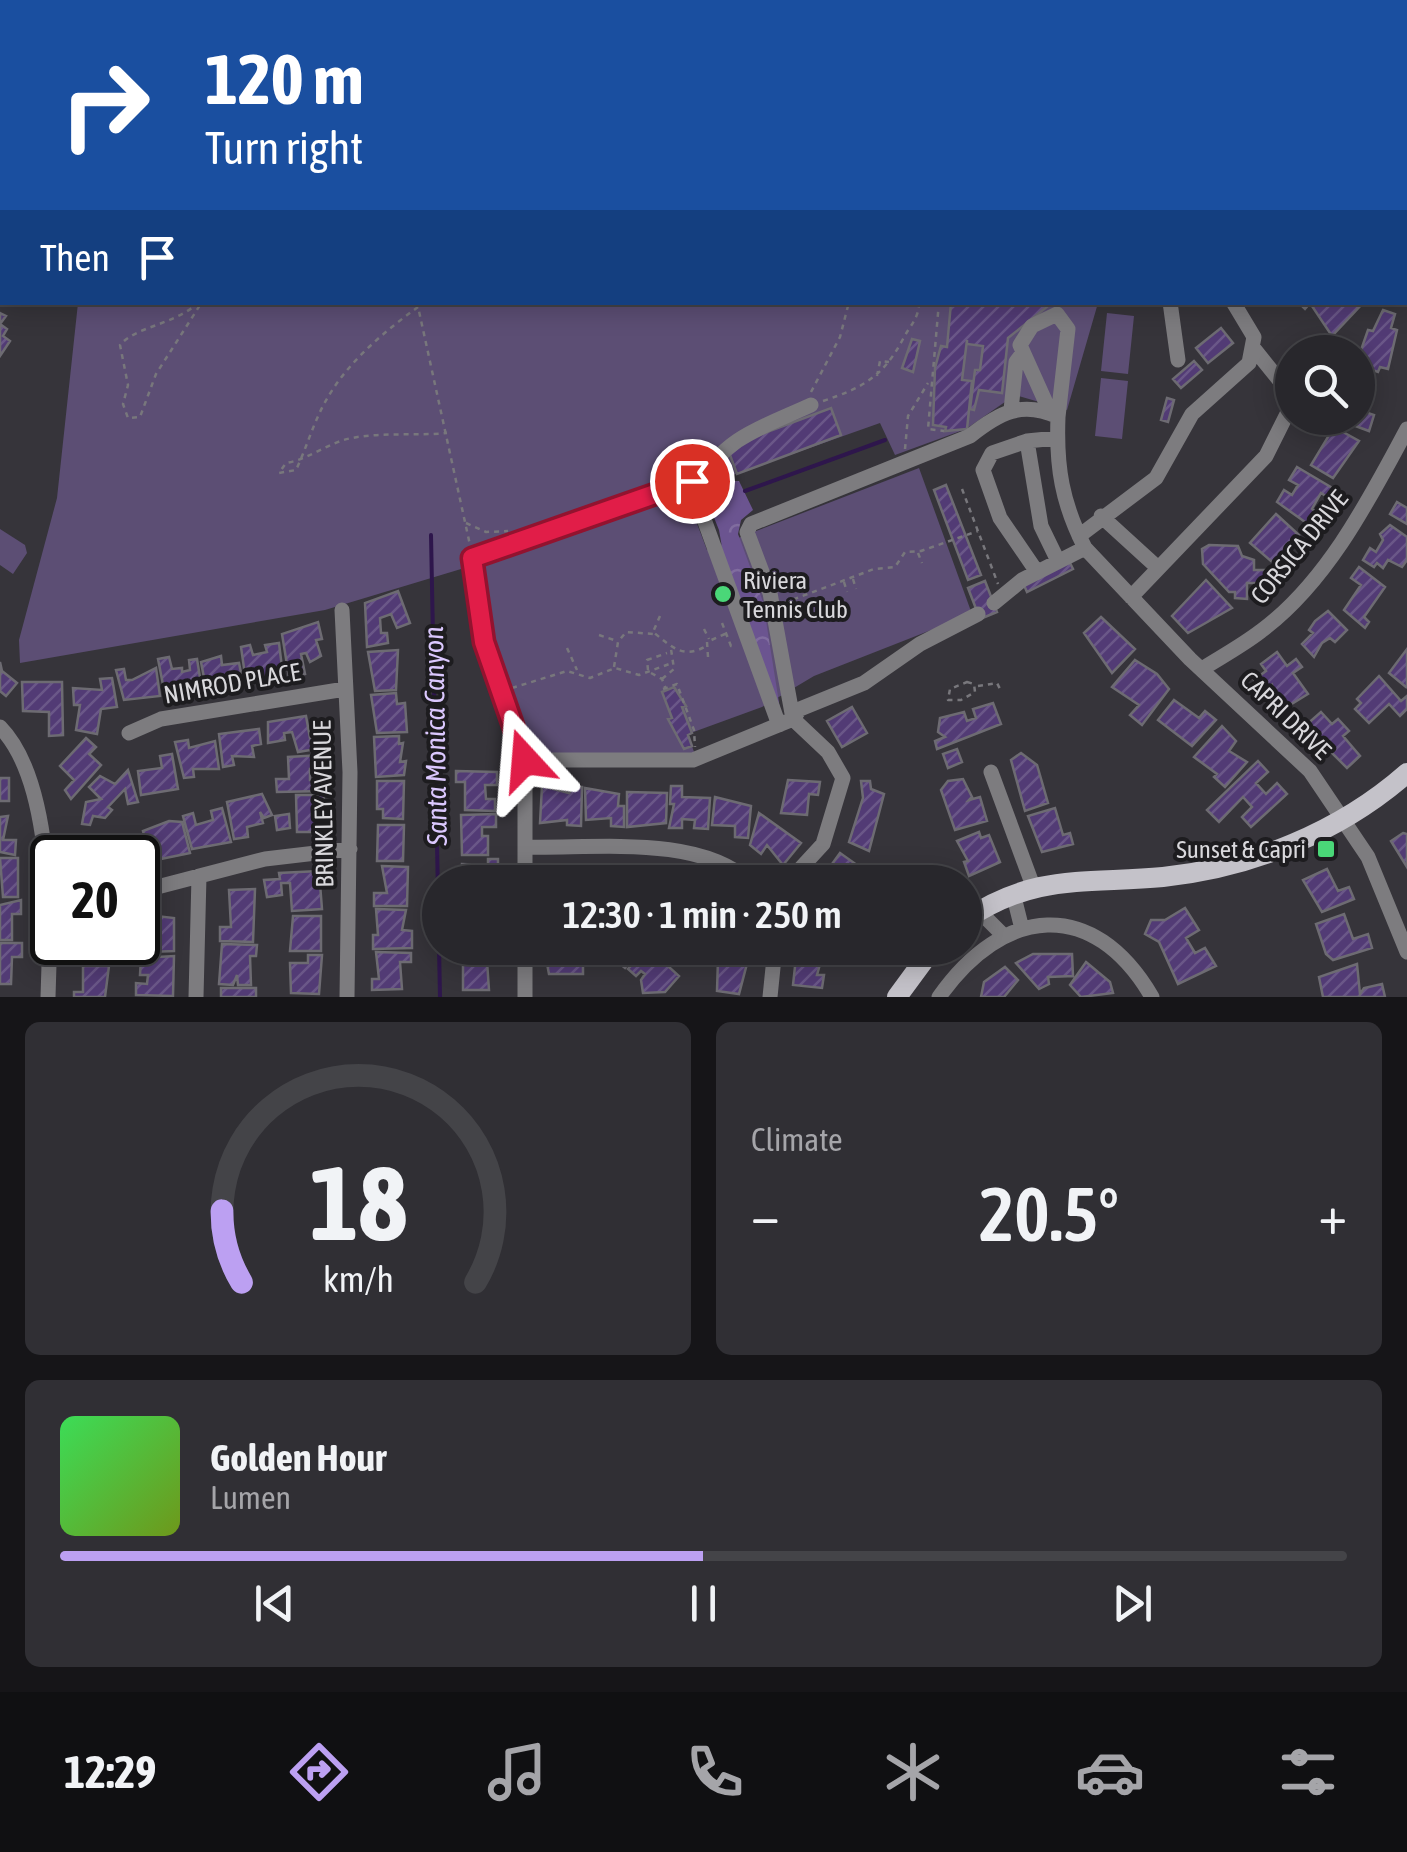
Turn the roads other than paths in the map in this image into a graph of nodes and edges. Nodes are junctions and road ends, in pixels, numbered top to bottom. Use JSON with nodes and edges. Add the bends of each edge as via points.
{"nodes":[{"id":1,"x":1170,"y":305,"type":"edge"},
{"id":2,"x":1234,"y":305,"type":"edge"},
{"id":3,"x":1254,"y":350,"type":"junction"},
{"id":4,"x":1022,"y":354,"type":"junction"},
{"id":5,"x":1178,"y":360,"type":"dead end"},
{"id":6,"x":1275,"y":375,"type":"edge"},
{"id":7,"x":811,"y":400,"type":"road end"},
{"id":8,"x":1011,"y":410,"type":"junction"},
{"id":9,"x":1055,"y":416,"type":"junction"},
{"id":10,"x":1407,"y":429,"type":"edge"},
{"id":11,"x":1278,"y":435,"type":"edge"},
{"id":12,"x":1057,"y":438,"type":"junction"},
{"id":13,"x":1027,"y":440,"type":"junction"},
{"id":14,"x":697,"y":486,"type":"junction"},
{"id":15,"x":1101,"y":516,"type":"junction"},
{"id":16,"x":1082,"y":542,"type":"junction"},
{"id":17,"x":1058,"y":561,"type":"junction"},
{"id":18,"x":1158,"y":568,"type":"junction"},
{"id":19,"x":1037,"y":572,"type":"junction"},
{"id":20,"x":1131,"y":597,"type":"junction"},
{"id":21,"x":1000,"y":598,"type":"road end"},
{"id":22,"x":342,"y":610,"type":"dead end"},
{"id":23,"x":978,"y":614,"type":"dead end"},
{"id":24,"x":1202,"y":669,"type":"junction"},
{"id":25,"x":346,"y":689,"type":"junction"},
{"id":26,"x":786,"y":722,"type":"junction"},
{"id":27,"x":0,"y":727,"type":"edge"},
{"id":28,"x":129,"y":733,"type":"dead end"},
{"id":29,"x":525,"y":760,"type":"junction"},
{"id":30,"x":991,"y":772,"type":"dead end"},
{"id":31,"x":1407,"y":773,"type":"edge"},
{"id":32,"x":1344,"y":819,"type":"junction"},
{"id":33,"x":41,"y":835,"type":"edge"},
{"id":34,"x":526,"y":848,"type":"junction"},
{"id":35,"x":350,"y":849,"type":"junction"},
{"id":36,"x":526,"y":865,"type":"edge"},
{"id":37,"x":729,"y":865,"type":"edge"},
{"id":38,"x":803,"y":865,"type":"edge"},
{"id":39,"x":200,"y":876,"type":"junction"},
{"id":40,"x":160,"y":886,"type":"edge"},
{"id":41,"x":1023,"y":889,"type":"junction"},
{"id":42,"x":982,"y":910,"type":"edge"},
{"id":43,"x":982,"y":922,"type":"edge"},
{"id":44,"x":1022,"y":929,"type":"junction"},
{"id":45,"x":1004,"y":936,"type":"junction"},
{"id":46,"x":1407,"y":952,"type":"edge"},
{"id":47,"x":48,"y":965,"type":"edge"},
{"id":48,"x":525,"y":965,"type":"edge"},
{"id":49,"x":774,"y":965,"type":"edge"},
{"id":50,"x":921,"y":965,"type":"edge"},
{"id":51,"x":48,"y":997,"type":"edge"},
{"id":52,"x":196,"y":997,"type":"edge"},
{"id":53,"x":347,"y":997,"type":"edge"},
{"id":54,"x":525,"y":997,"type":"edge"},
{"id":55,"x":770,"y":997,"type":"edge"},
{"id":56,"x":897,"y":997,"type":"edge"},
{"id":57,"x":939,"y":997,"type":"edge"},
{"id":58,"x":1152,"y":997,"type":"edge"}],
"edges":[{"from":1,"to":5,"type":"street"},
{"from":2,"to":3,"type":"street","via":[[1254,337]]},
{"from":3,"to":6,"type":"street"},
{"from":3,"to":15,"type":"street","via":[[1250,362],[1192,414],[1156,478]]},
{"from":4,"to":8,"type":"street"},
{"from":4,"to":9,"type":"street"},
{"from":4,"to":9,"type":"street","via":[[1022,337],[1032,326],[1048,314],[1064,318]]},
{"from":7,"to":14,"type":"street","via":[[732,441]]},
{"from":8,"to":9,"type":"street"},
{"from":8,"to":26,"type":"street","via":[[752,524],[748,532],[772,606]]},
{"from":9,"to":12,"type":"street"},
{"from":10,"to":24,"type":"street","name":"CORSICA DRIVE","via":[[1370,498],[1297,598],[1260,632]]},
{"from":11,"to":18,"type":"street","via":[[1266,456]]},
{"from":12,"to":13,"type":"street"},
{"from":12,"to":16,"type":"street","via":[[1062,497]]},
{"from":13,"to":17,"type":"street","via":[[1042,526]]},
{"from":13,"to":19,"type":"street","via":[[992,452],[982,470],[1000,518]]},
{"from":14,"to":26,"type":"street","via":[[701,512]]},
{"from":14,"to":29,"type":"street","via":[[686,480],[472,558],[484,642]]},
{"from":15,"to":16,"type":"street"},
{"from":15,"to":18,"type":"street"},
{"from":16,"to":17,"type":"street"},
{"from":16,"to":20,"type":"street","name":"CAPRI DRIVE","via":[[1085,562]]},
{"from":17,"to":19,"type":"street"},
{"from":18,"to":20,"type":"street"},
{"from":19,"to":21,"type":"street"},
{"from":20,"to":24,"type":"street","name":"CAPRI DRIVE"},
{"from":22,"to":25,"type":"street","name":"BRINKLEY AVENUE"},
{"from":23,"to":26,"type":"street","via":[[864,683],[800,708]]},
{"from":24,"to":32,"type":"street","name":"CAPRI DRIVE","via":[[1310,771]]},
{"from":25,"to":28,"type":"street","name":"NIMROD PLACE","via":[[161,720]]},
{"from":25,"to":35,"type":"street","name":"BRINKLEY AVENUE"},
{"from":26,"to":29,"type":"street","via":[[699,758],[666,763]]},
{"from":26,"to":38,"type":"street","via":[[828,752],[843,778],[822,844]]},
{"from":27,"to":33,"type":"street","via":[[36,788]]},
{"from":29,"to":34,"type":"street"},
{"from":30,"to":41,"type":"street"},
{"from":31,"to":32,"type":"main road"},
{"from":32,"to":41,"type":"main road","via":[[1220,868]]},
{"from":32,"to":46,"type":"street","name":"CAPRI DRIVE","via":[[1380,880]]},
{"from":34,"to":36,"type":"street"},
{"from":34,"to":37,"type":"street","via":[[686,851]]},
{"from":35,"to":39,"type":"street","via":[[297,852]]},
{"from":35,"to":53,"type":"street","name":"BRINKLEY AVENUE"},
{"from":39,"to":40,"type":"street"},
{"from":39,"to":52,"type":"street"},
{"from":41,"to":42,"type":"main road"},
{"from":41,"to":44,"type":"street"},
{"from":43,"to":45,"type":"street"},
{"from":44,"to":45,"type":"street"},
{"from":44,"to":58,"type":"street","via":[[1045,925],[1104,939],[1131,961]]},
{"from":45,"to":57,"type":"street","via":[[956,973]]},
{"from":47,"to":51,"type":"street"},
{"from":48,"to":54,"type":"street"},
{"from":49,"to":55,"type":"street"},
{"from":50,"to":56,"type":"main road"}]}
